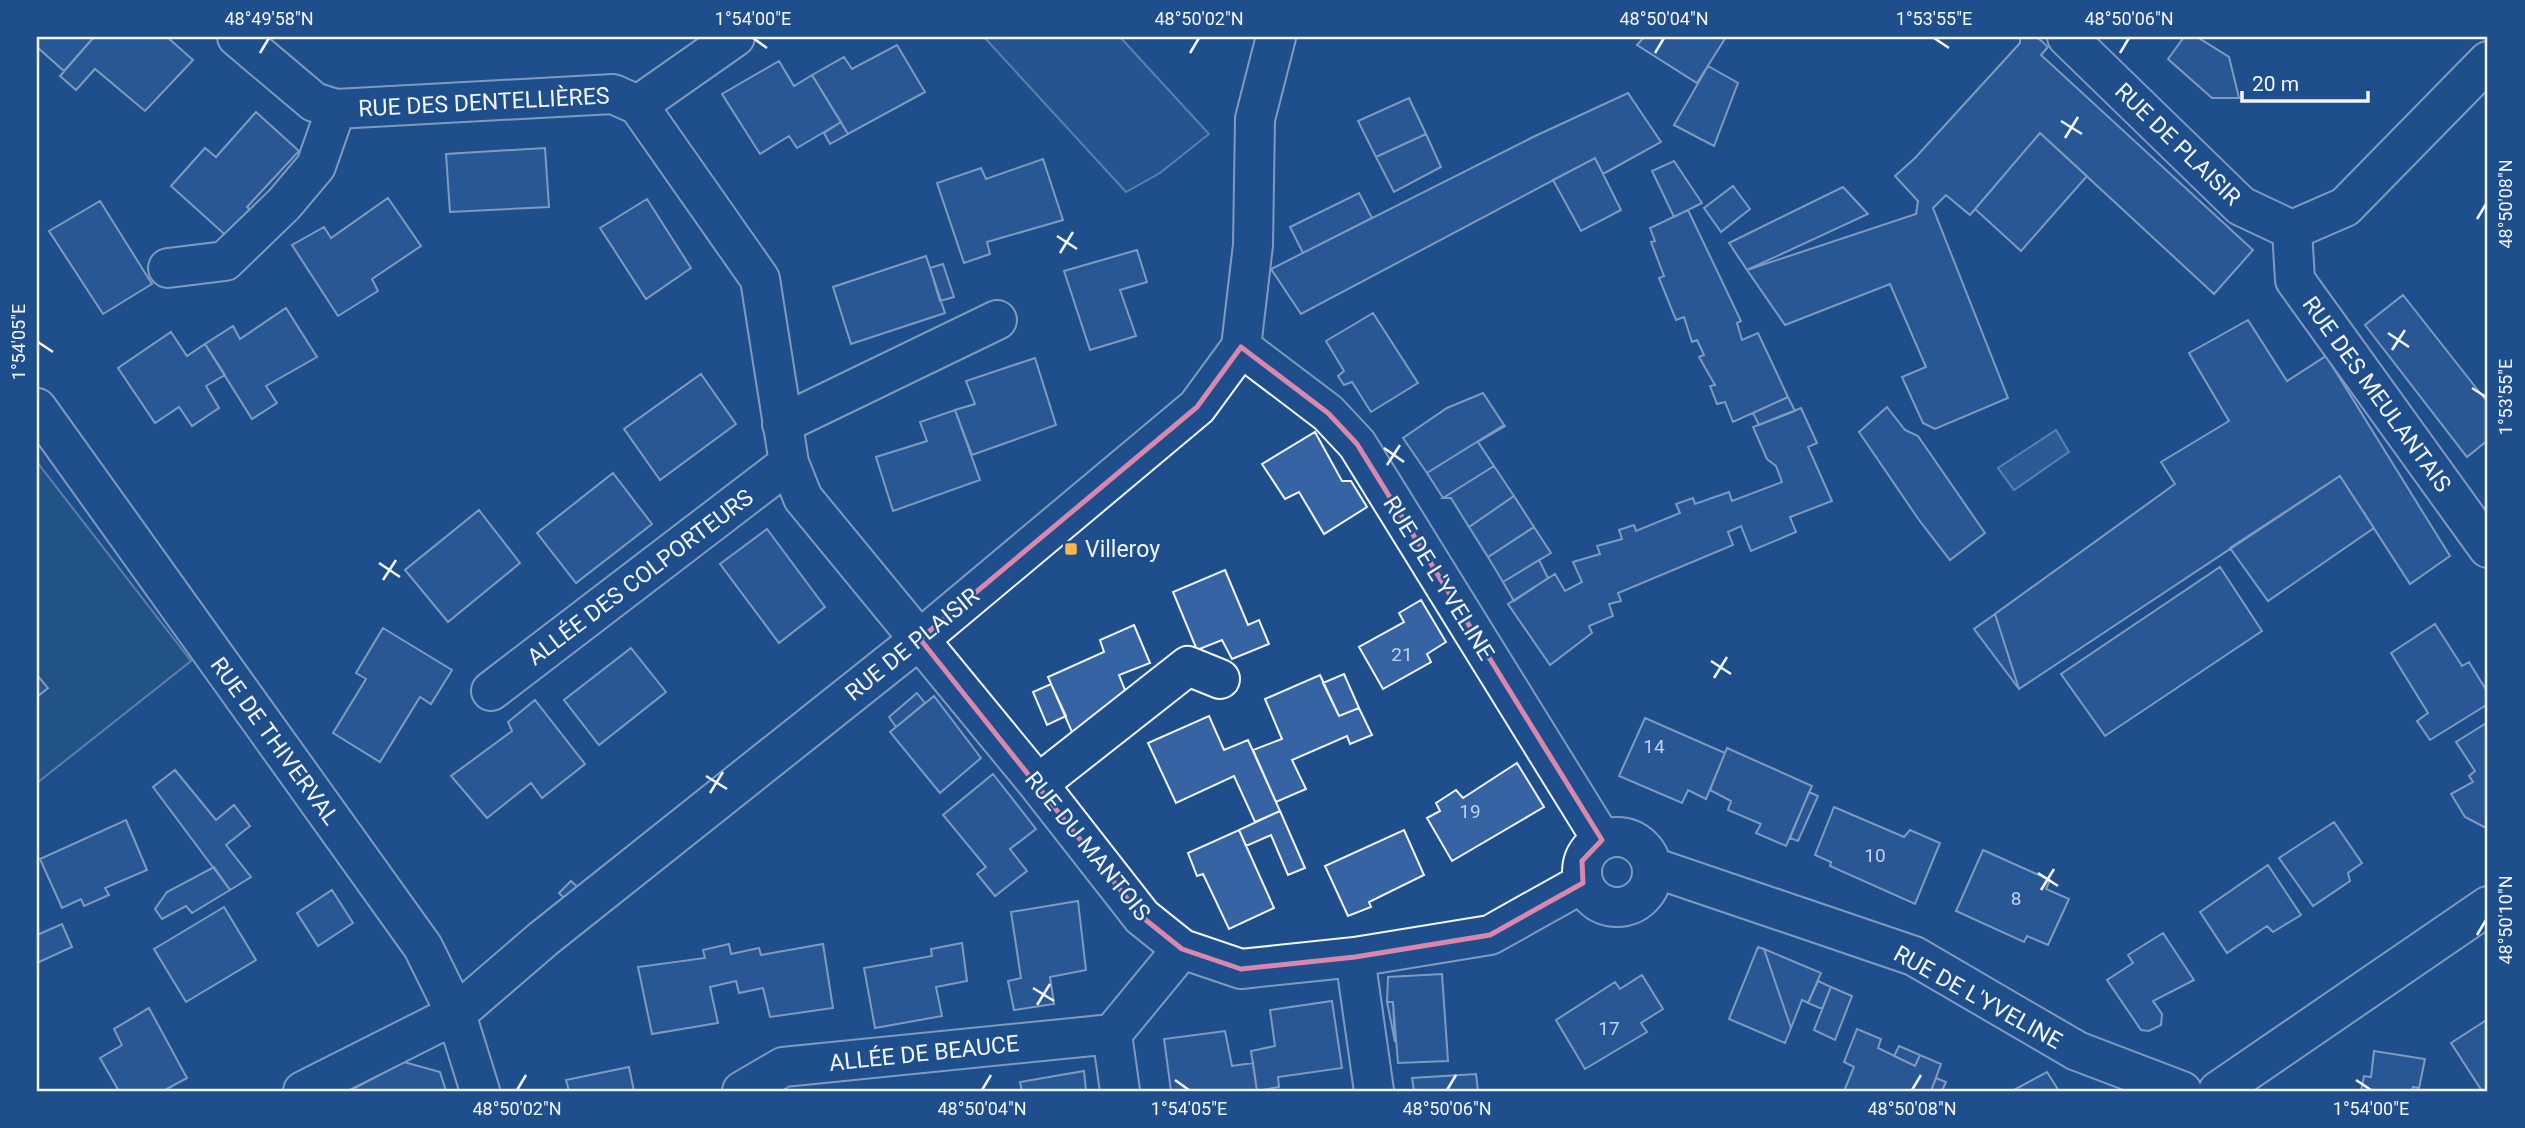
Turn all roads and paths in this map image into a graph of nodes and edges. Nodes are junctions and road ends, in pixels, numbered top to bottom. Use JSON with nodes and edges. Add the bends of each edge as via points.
{"nodes":[{"id":1,"x":237,"y":37,"type":"edge"},
{"id":2,"x":735,"y":37,"type":"edge"},
{"id":3,"x":1276,"y":37,"type":"edge"},
{"id":4,"x":2067,"y":37,"type":"edge"},
{"id":5,"x":2488,"y":61,"type":"edge"},
{"id":6,"x":638,"y":105,"type":"junction"},
{"id":7,"x":336,"y":109,"type":"junction"},
{"id":8,"x":2292,"y":230,"type":"junction"},
{"id":9,"x":168,"y":268,"type":"dead end"},
{"id":10,"x":997,"y":320,"type":"dead end"},
{"id":11,"x":1241,"y":347,"type":"junction"},
{"id":12,"x":37,"y":408,"type":"edge"},
{"id":13,"x":782,"y":424,"type":"junction"},
{"id":14,"x":789,"y":463,"type":"junction"},
{"id":15,"x":2488,"y":548,"type":"edge"},
{"id":16,"x":920,"y":639,"type":"junction"},
{"id":17,"x":1220,"y":679,"type":"dead end"},
{"id":18,"x":491,"y":691,"type":"dead end"},
{"id":19,"x":1038,"y":784,"type":"junction"},
{"id":20,"x":1602,"y":840,"type":"junction"},
{"id":21,"x":1653,"y":867,"type":"junction"},
{"id":22,"x":1583,"y":883,"type":"junction"},
{"id":23,"x":2488,"y":906,"type":"edge"},
{"id":24,"x":1182,"y":948,"type":"junction"},
{"id":25,"x":1355,"y":957,"type":"junction"},
{"id":26,"x":456,"y":1014,"type":"junction"},
{"id":27,"x":1112,"y":1034,"type":"junction"},
{"id":28,"x":303,"y":1091,"type":"edge"},
{"id":29,"x":480,"y":1091,"type":"edge"},
{"id":30,"x":742,"y":1091,"type":"edge"},
{"id":31,"x":1120,"y":1091,"type":"edge"},
{"id":32,"x":1374,"y":1091,"type":"edge"},
{"id":33,"x":2182,"y":1091,"type":"edge"},
{"id":34,"x":2218,"y":1091,"type":"edge"}],
"edges":[{"from":1,"to":7,"type":"street","name":"RUE DES DENTELLIÈRES","via":[[314,102]]},
{"from":2,"to":6,"type":"street"},
{"from":3,"to":11,"type":"street","name":"RUE DE PLAISIR","via":[[1255,119],[1253,245]]},
{"from":4,"to":8,"type":"street","name":"RUE DE PLAISIR","via":[[2241,206]]},
{"from":5,"to":8,"type":"street","via":[[2346,207]]},
{"from":6,"to":7,"type":"street","name":"RUE DES DENTELLIÈRES","via":[[613,94]]},
{"from":6,"to":13,"type":"street","name":"RUE DES DENTELLIÈRES","via":[[760,279]]},
{"from":7,"to":9,"type":"street","via":[[316,166],[225,261]]},
{"from":8,"to":15,"type":"street","name":"RUE DES MEULANTAIS","via":[[2295,280]]},
{"from":10,"to":13,"type":"street"},
{"from":11,"to":16,"type":"street","name":"RUE DE PLAISIR","via":[[1197,407]]},
{"from":11,"to":20,"type":"street","name":"RUE DE L'YVELINE","via":[[1328,413],[1357,444]]},
{"from":12,"to":26,"type":"street","name":"RUE DE THIVERVAL","via":[[422,947]]},
{"from":13,"to":14,"type":"street","name":"RUE DES DENTELLIÈRES"},
{"from":14,"to":16,"type":"street","name":"RUE DES DENTELLIÈRES","via":[[803,498]]},
{"from":14,"to":18,"type":"street","name":"ALLÉE DES COLPORTEURS"},
{"from":16,"to":19,"type":"street","name":"RUE DU MANTOIS"},
{"from":16,"to":26,"type":"street","name":"RUE DE PLAISIR","via":[[543,939]]},
{"from":17,"to":19,"type":"street","via":[[1188,666]]},
{"from":19,"to":24,"type":"street","name":"RUE DU MANTOIS","via":[[1142,917]]},
{"from":20,"to":21,"type":"street","via":[[1630,838],[1641,845]]},
{"from":20,"to":22,"type":"street","via":[[1582,861]]},
{"from":21,"to":22,"type":"street","via":[[1642,898],[1621,907],[1598,902]]},
{"from":21,"to":33,"type":"street","name":"RUE DE L'YVELINE","via":[[1914,956],[2077,1051]]},
{"from":22,"to":25,"type":"street","name":"RUE DU MANTOIS","via":[[1490,935]]},
{"from":23,"to":34,"type":"street"},
{"from":24,"to":25,"type":"street","name":"RUE DU MANTOIS","via":[[1241,969]]},
{"from":24,"to":27,"type":"street"},
{"from":25,"to":32,"type":"street"},
{"from":26,"to":28,"type":"street","name":"RUE DE PLAISIR"},
{"from":26,"to":29,"type":"street","name":"RUE DE THIVERVAL"},
{"from":27,"to":30,"type":"street","name":"ALLÉE DE BEAUCE","via":[[783,1067]]},
{"from":27,"to":31,"type":"street"}]}
